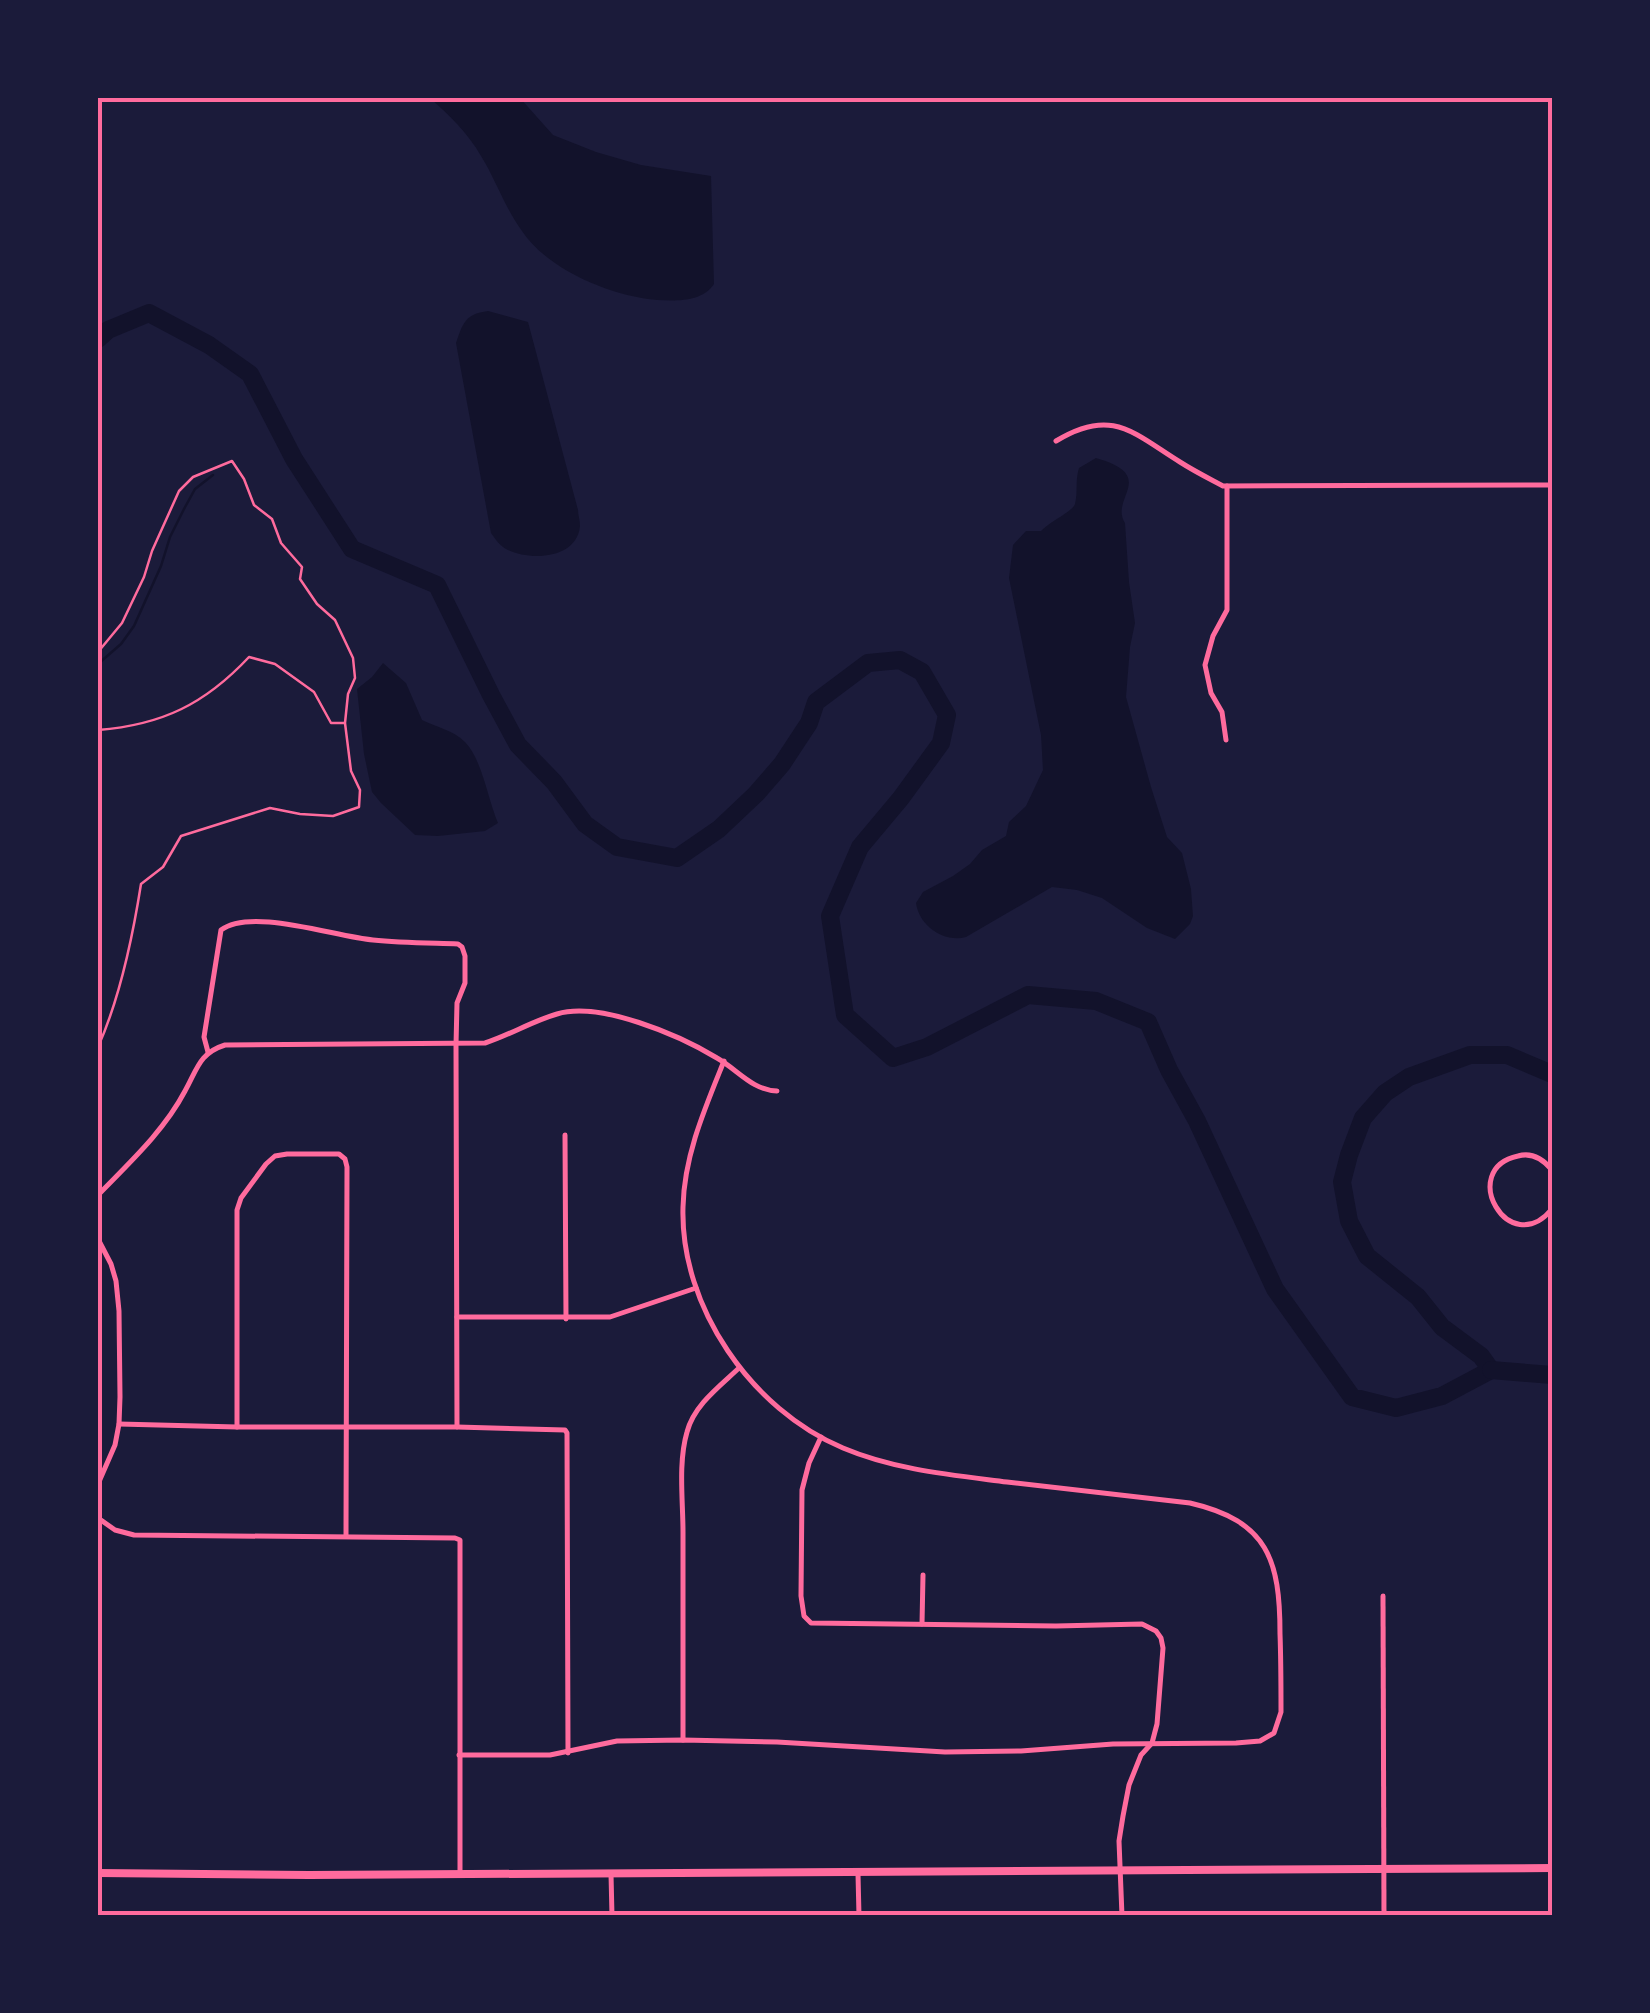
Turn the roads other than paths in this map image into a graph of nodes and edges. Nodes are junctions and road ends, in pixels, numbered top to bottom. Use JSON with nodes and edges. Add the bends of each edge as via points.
{"nodes":[{"id":1,"x":1056,"y":440,"type":"dead end"},
{"id":2,"x":1552,"y":485,"type":"edge"},
{"id":3,"x":1227,"y":486,"type":"junction"},
{"id":4,"x":1226,"y":740,"type":"dead end"},
{"id":5,"x":456,"y":1045,"type":"junction"},
{"id":6,"x":208,"y":1052,"type":"junction"},
{"id":7,"x":724,"y":1061,"type":"junction"},
{"id":8,"x":777,"y":1091,"type":"dead end"},
{"id":9,"x":565,"y":1134,"type":"dead end"},
{"id":10,"x":1552,"y":1170,"type":"edge"},
{"id":11,"x":98,"y":1195,"type":"edge"},
{"id":12,"x":1551,"y":1213,"type":"edge"},
{"id":13,"x":98,"y":1239,"type":"edge"},
{"id":14,"x":696,"y":1288,"type":"junction"},
{"id":15,"x":457,"y":1316,"type":"junction"},
{"id":16,"x":566,"y":1318,"type":"junction"},
{"id":17,"x":740,"y":1367,"type":"junction"},
{"id":18,"x":119,"y":1424,"type":"junction"},
{"id":19,"x":347,"y":1427,"type":"junction"},
{"id":20,"x":457,"y":1427,"type":"junction"},
{"id":21,"x":237,"y":1428,"type":"junction"},
{"id":22,"x":821,"y":1438,"type":"junction"},
{"id":23,"x":98,"y":1484,"type":"edge"},
{"id":24,"x":98,"y":1518,"type":"edge"},
{"id":25,"x":346,"y":1536,"type":"junction"},
{"id":26,"x":922,"y":1575,"type":"dead end"},
{"id":27,"x":1383,"y":1596,"type":"dead end"},
{"id":28,"x":922,"y":1624,"type":"junction"},
{"id":29,"x":683,"y":1740,"type":"junction"},
{"id":30,"x":1152,"y":1743,"type":"junction"},
{"id":31,"x":568,"y":1753,"type":"junction"},
{"id":32,"x":459,"y":1754,"type":"junction"},
{"id":33,"x":1384,"y":1868,"type":"junction"},
{"id":34,"x":1552,"y":1868,"type":"edge"},
{"id":35,"x":1121,"y":1869,"type":"junction"},
{"id":36,"x":858,"y":1872,"type":"junction"},
{"id":37,"x":98,"y":1873,"type":"edge"},
{"id":38,"x":460,"y":1873,"type":"junction"},
{"id":39,"x":611,"y":1873,"type":"junction"},
{"id":40,"x":612,"y":1916,"type":"edge"},
{"id":41,"x":859,"y":1916,"type":"edge"},
{"id":42,"x":1122,"y":1916,"type":"edge"},
{"id":43,"x":1384,"y":1916,"type":"edge"}],
"edges":[{"from":1,"to":3,"type":"street","via":[[1113,425]]},
{"from":2,"to":3,"type":"street"},
{"from":3,"to":4,"type":"street","via":[[1227,610],[1205,665]]},
{"from":5,"to":6,"type":"street","via":[[225,1044]]},
{"from":5,"to":6,"type":"street","via":[[457,1002],[465,983],[462,946],[238,923],[222,930],[204,1037]]},
{"from":5,"to":7,"type":"street","via":[[485,1044],[554,1014],[594,1010]]},
{"from":5,"to":15,"type":"street"},
{"from":6,"to":11,"type":"street","via":[[177,1106]]},
{"from":7,"to":8,"type":"street","via":[[756,1086]]},
{"from":7,"to":14,"type":"street","via":[[686,1170],[684,1241]]},
{"from":9,"to":16,"type":"street"},
{"from":10,"to":12,"type":"street","via":[[1539,1158],[1513,1156],[1500,1164],[1490,1185],[1491,1199],[1506,1219],[1530,1224]]},
{"from":13,"to":18,"type":"street","via":[[116,1282]]},
{"from":14,"to":16,"type":"street","via":[[610,1317]]},
{"from":14,"to":17,"type":"street"},
{"from":15,"to":16,"type":"street"},
{"from":15,"to":20,"type":"street"},
{"from":17,"to":22,"type":"street"},
{"from":17,"to":29,"type":"street","via":[[708,1398],[687,1432]]},
{"from":18,"to":21,"type":"street"},
{"from":18,"to":23,"type":"street"},
{"from":19,"to":20,"type":"street"},
{"from":19,"to":21,"type":"street"},
{"from":19,"to":21,"type":"street","via":[[347,1167],[342,1156],[287,1154],[266,1164],[237,1210]]},
{"from":19,"to":25,"type":"street"},
{"from":20,"to":31,"type":"street","via":[[567,1434]]},
{"from":22,"to":28,"type":"street","via":[[804,1478],[804,1616],[817,1624]]},
{"from":22,"to":30,"type":"street","via":[[939,1473],[1190,1502],[1248,1529],[1276,1573],[1279,1722],[1260,1740]]},
{"from":24,"to":25,"type":"street","via":[[134,1535]]},
{"from":25,"to":32,"type":"street","via":[[460,1540]]},
{"from":26,"to":28,"type":"street"},
{"from":27,"to":33,"type":"street"},
{"from":28,"to":30,"type":"street","via":[[1150,1627],[1164,1648]]},
{"from":29,"to":30,"type":"street","via":[[945,1752]]},
{"from":29,"to":31,"type":"street","via":[[618,1740]]},
{"from":30,"to":35,"type":"street","via":[[1130,1785]]},
{"from":31,"to":32,"type":"street"},
{"from":32,"to":38,"type":"street"},
{"from":33,"to":34,"type":"main road"},
{"from":33,"to":35,"type":"main road"},
{"from":33,"to":43,"type":"street"},
{"from":35,"to":36,"type":"main road"},
{"from":35,"to":42,"type":"street"},
{"from":36,"to":39,"type":"main road"},
{"from":36,"to":41,"type":"street"},
{"from":37,"to":38,"type":"main road"},
{"from":38,"to":39,"type":"main road"},
{"from":39,"to":40,"type":"street"}]}
